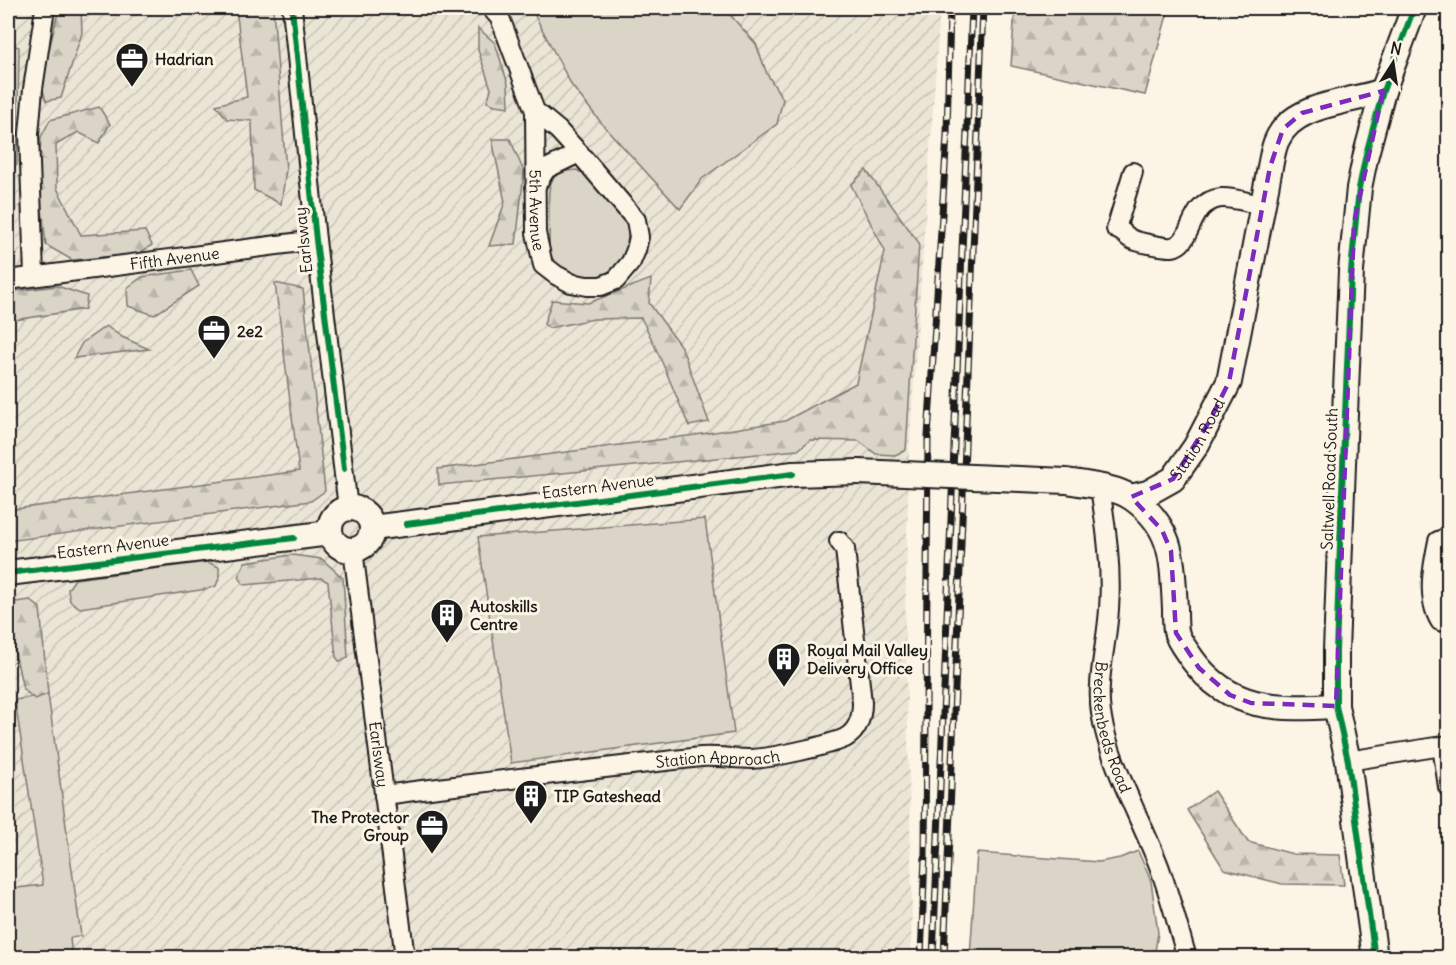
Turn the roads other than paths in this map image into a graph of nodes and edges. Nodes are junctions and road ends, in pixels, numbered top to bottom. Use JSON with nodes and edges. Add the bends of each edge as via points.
{"nodes":[{"id":1,"x":45,"y":8,"type":"edge"},
{"id":2,"x":292,"y":8,"type":"edge"},
{"id":3,"x":491,"y":8,"type":"edge"},
{"id":4,"x":1414,"y":8,"type":"edge"},
{"id":5,"x":1383,"y":91,"type":"junction"},
{"id":6,"x":535,"y":111,"type":"junction"},
{"id":7,"x":579,"y":153,"type":"junction"},
{"id":8,"x":1133,"y":172,"type":"dead end"},
{"id":9,"x":535,"y":187,"type":"junction"},
{"id":10,"x":1262,"y":206,"type":"junction"},
{"id":11,"x":316,"y":240,"type":"junction"},
{"id":12,"x":34,"y":276,"type":"junction"},
{"id":13,"x":8,"y":280,"type":"edge"},
{"id":14,"x":1101,"y":487,"type":"junction"},
{"id":15,"x":1131,"y":497,"type":"junction"},
{"id":16,"x":348,"y":508,"type":"junction"},
{"id":17,"x":372,"y":528,"type":"junction"},
{"id":18,"x":330,"y":533,"type":"junction"},
{"id":19,"x":1449,"y":537,"type":"edge"},
{"id":20,"x":839,"y":541,"type":"dead end"},
{"id":21,"x":353,"y":550,"type":"junction"},
{"id":22,"x":8,"y":573,"type":"edge"},
{"id":23,"x":1449,"y":622,"type":"edge"},
{"id":24,"x":1336,"y":706,"type":"junction"},
{"id":25,"x":1445,"y":745,"type":"edge"},
{"id":26,"x":1348,"y":761,"type":"junction"},
{"id":27,"x":1449,"y":787,"type":"edge"},
{"id":28,"x":384,"y":795,"type":"junction"},
{"id":29,"x":405,"y":957,"type":"edge"},
{"id":30,"x":1187,"y":957,"type":"edge"},
{"id":31,"x":1375,"y":957,"type":"edge"}],
"edges":[{"from":1,"to":12,"type":"street","via":[[29,134]]},
{"from":2,"to":11,"type":"street","name":"Earlsway"},
{"from":3,"to":6,"type":"street","name":"5th Avenue","via":[[500,18]]},
{"from":4,"to":5,"type":"street","name":"Saltwell Road South"},
{"from":5,"to":10,"type":"street","name":"Station Road","via":[[1302,113],[1287,125],[1276,141]]},
{"from":5,"to":24,"type":"street","name":"Saltwell Road South","via":[[1366,154],[1354,223]]},
{"from":6,"to":7,"type":"street","name":"5th Avenue"},
{"from":6,"to":9,"type":"street","name":"5th Avenue"},
{"from":7,"to":9,"type":"street","via":[[546,169]]},
{"from":7,"to":9,"type":"street","name":"5th Avenue","via":[[636,220],[636,250],[616,280],[587,286],[564,279],[543,265],[536,233]]},
{"from":8,"to":10,"type":"street","via":[[1116,229],[1124,231],[1130,239],[1171,248],[1183,240],[1201,205],[1223,198]]},
{"from":10,"to":15,"type":"street","name":"Station Road","via":[[1226,391],[1173,479],[1148,493]]},
{"from":11,"to":12,"type":"street","name":"Fifth Avenue"},
{"from":11,"to":16,"type":"street","name":"Earlsway"},
{"from":12,"to":13,"type":"street","name":"Fifth Avenue"},
{"from":14,"to":15,"type":"street","name":"Eastern Avenue"},
{"from":14,"to":17,"type":"street","name":"Eastern Avenue","bridge":true,"via":[[1066,481],[858,472],[793,474]]},
{"from":14,"to":30,"type":"street","name":"Breckenbeds Road","via":[[1110,582],[1099,697],[1102,716],[1107,739],[1159,867]]},
{"from":15,"to":24,"type":"street","via":[[1162,530],[1172,551],[1176,633],[1206,675],[1230,695],[1251,704]]},
{"from":16,"to":17,"type":"street","via":[[362,511]]},
{"from":16,"to":18,"type":"street","via":[[336,514]]},
{"from":17,"to":21,"type":"street","via":[[369,540]]},
{"from":18,"to":21,"type":"street","via":[[341,548]]},
{"from":18,"to":22,"type":"street","name":"Eastern Avenue"},
{"from":19,"to":23,"type":"street","via":[[1438,541],[1433,566],[1435,613],[1440,621]]},
{"from":20,"to":28,"type":"street","name":"Station Approach","via":[[845,549],[862,703],[857,725],[846,738],[754,759],[706,757]]},
{"from":21,"to":28,"type":"street","name":"Earlsway"},
{"from":24,"to":26,"type":"street","name":"Saltwell Road South"},
{"from":25,"to":26,"type":"street"},
{"from":25,"to":27,"type":"street"},
{"from":26,"to":31,"type":"street","name":"Saltwell Road South"},
{"from":28,"to":29,"type":"street","name":"Earlsway"}]}
